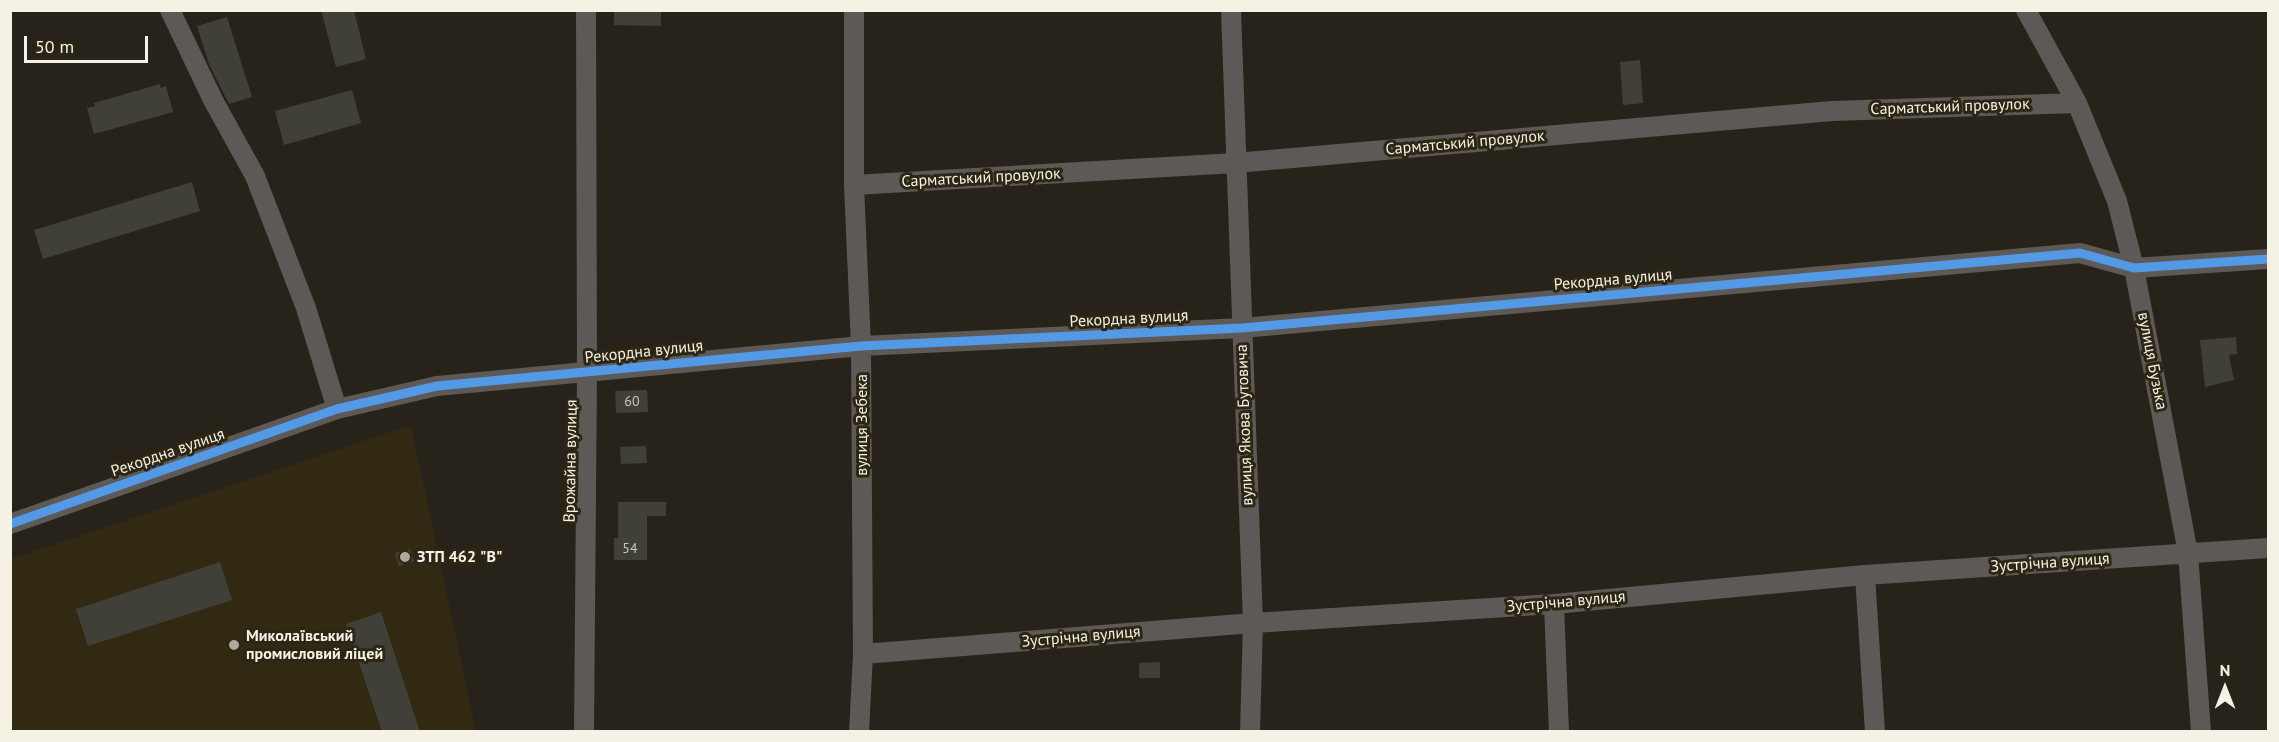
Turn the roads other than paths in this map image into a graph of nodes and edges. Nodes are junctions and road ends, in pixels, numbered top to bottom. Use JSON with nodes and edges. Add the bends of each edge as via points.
{"nodes":[{"id":1,"x":170,"y":10,"type":"edge"},
{"id":2,"x":586,"y":10,"type":"edge"},
{"id":3,"x":854,"y":10,"type":"edge"},
{"id":4,"x":1231,"y":10,"type":"edge"},
{"id":5,"x":2026,"y":10,"type":"edge"},
{"id":6,"x":2077,"y":104,"type":"junction"},
{"id":7,"x":1235,"y":163,"type":"junction"},
{"id":8,"x":854,"y":185,"type":"junction"},
{"id":9,"x":2268,"y":259,"type":"edge"},
{"id":10,"x":2134,"y":268,"type":"junction"},
{"id":11,"x":1242,"y":328,"type":"junction"},
{"id":12,"x":861,"y":346,"type":"junction"},
{"id":13,"x":587,"y":373,"type":"junction"},
{"id":14,"x":337,"y":409,"type":"junction"},
{"id":15,"x":10,"y":524,"type":"edge"},
{"id":16,"x":2268,"y":548,"type":"edge"},
{"id":17,"x":2188,"y":554,"type":"junction"},
{"id":18,"x":1865,"y":575,"type":"junction"},
{"id":19,"x":1554,"y":604,"type":"junction"},
{"id":20,"x":1253,"y":623,"type":"junction"},
{"id":21,"x":863,"y":654,"type":"junction"},
{"id":22,"x":584,"y":732,"type":"edge"},
{"id":23,"x":859,"y":732,"type":"edge"},
{"id":24,"x":1250,"y":732,"type":"edge"},
{"id":25,"x":1559,"y":732,"type":"edge"},
{"id":26,"x":1875,"y":732,"type":"edge"},
{"id":27,"x":2201,"y":732,"type":"edge"}],
"edges":[{"from":1,"to":14,"type":"street","via":[[255,176],[306,308]]},
{"from":2,"to":13,"type":"street","name":"Врожайна вулиця"},
{"from":3,"to":8,"type":"street","name":"вулиця Зебека"},
{"from":4,"to":7,"type":"street","name":"вулиця Якова Бутовича"},
{"from":5,"to":6,"type":"street","name":"вулиця Бузька"},
{"from":6,"to":7,"type":"street","name":"Сарматський провулок","via":[[1832,111]]},
{"from":6,"to":10,"type":"street","name":"вулиця Бузька","via":[[2117,201]]},
{"from":7,"to":8,"type":"street","name":"Сарматський провулок"},
{"from":7,"to":11,"type":"street","name":"вулиця Якова Бутовича"},
{"from":8,"to":12,"type":"street","name":"вулиця Зебека"},
{"from":9,"to":10,"type":"street","name":"Рекордна вулиця"},
{"from":10,"to":11,"type":"street","name":"Рекордна вулиця","via":[[2080,254]]},
{"from":10,"to":17,"type":"street","name":"вулиця Бузька"},
{"from":11,"to":12,"type":"street","name":"Рекордна вулиця"},
{"from":11,"to":20,"type":"street","name":"вулиця Якова Бутовича"},
{"from":12,"to":13,"type":"street","name":"Рекордна вулиця"},
{"from":12,"to":21,"type":"street","name":"вулиця Зебека"},
{"from":13,"to":14,"type":"street","name":"Рекордна вулиця","via":[[437,386]]},
{"from":13,"to":22,"type":"street","name":"Врожайна вулиця"},
{"from":14,"to":15,"type":"street","name":"Рекордна вулиця"},
{"from":16,"to":17,"type":"street","name":"Зустрічна вулиця"},
{"from":17,"to":18,"type":"street","name":"Зустрічна вулиця"},
{"from":17,"to":27,"type":"street","name":"вулиця Бузька"},
{"from":18,"to":19,"type":"street","name":"Зустрічна вулиця"},
{"from":18,"to":26,"type":"street"},
{"from":19,"to":20,"type":"street","name":"Зустрічна вулиця"},
{"from":19,"to":25,"type":"street"},
{"from":20,"to":21,"type":"street","name":"Зустрічна вулиця"},
{"from":20,"to":24,"type":"street","name":"вулиця Якова Бутовича"},
{"from":21,"to":23,"type":"street","name":"вулиця Зебека"}]}
